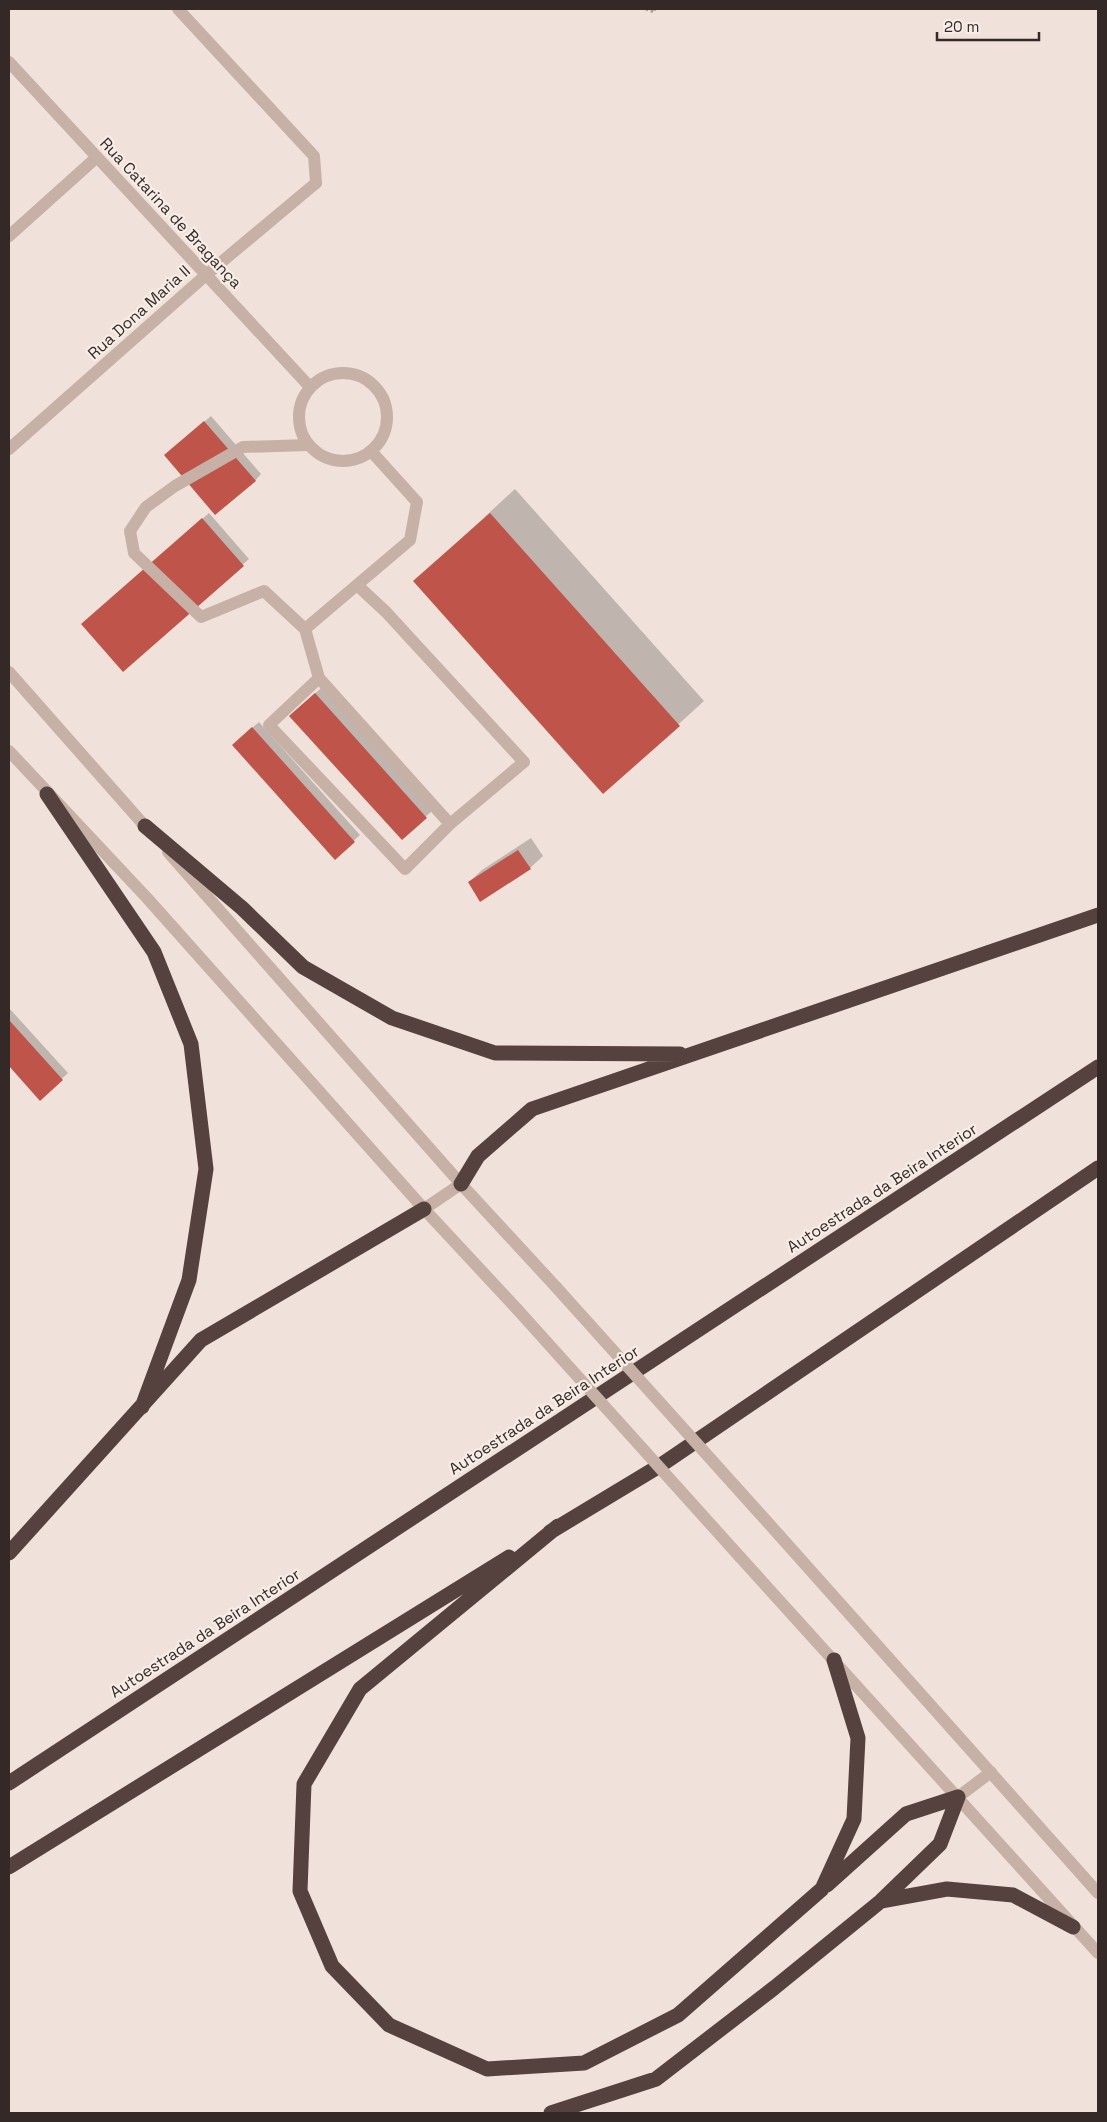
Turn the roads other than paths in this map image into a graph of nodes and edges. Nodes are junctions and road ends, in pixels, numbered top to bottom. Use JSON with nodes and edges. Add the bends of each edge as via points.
{"nodes":[{"id":1,"x":178,"y":9,"type":"edge"},
{"id":2,"x":9,"y":62,"type":"edge"},
{"id":3,"x":97,"y":157,"type":"junction"},
{"id":4,"x":9,"y":236,"type":"edge"},
{"id":5,"x":206,"y":275,"type":"junction"},
{"id":6,"x":310,"y":387,"type":"junction"},
{"id":7,"x":308,"y":445,"type":"junction"},
{"id":8,"x":9,"y":449,"type":"edge"},
{"id":9,"x":371,"y":451,"type":"junction"},
{"id":10,"x":357,"y":585,"type":"junction"},
{"id":11,"x":305,"y":629,"type":"junction"},
{"id":12,"x":9,"y":672,"type":"edge"},
{"id":13,"x":319,"y":678,"type":"junction"},
{"id":14,"x":9,"y":751,"type":"edge"},
{"id":15,"x":47,"y":794,"type":"junction"},
{"id":16,"x":450,"y":824,"type":"junction"},
{"id":17,"x":145,"y":826,"type":"junction"},
{"id":18,"x":1098,"y":916,"type":"edge"},
{"id":19,"x":691,"y":1055,"type":"junction"},
{"id":20,"x":1098,"y":1067,"type":"edge"},
{"id":21,"x":1098,"y":1168,"type":"edge"},
{"id":22,"x":461,"y":1184,"type":"junction"},
{"id":23,"x":424,"y":1208,"type":"junction"},
{"id":24,"x":142,"y":1407,"type":"junction"},
{"id":25,"x":558,"y":1526,"type":"junction"},
{"id":26,"x":9,"y":1553,"type":"edge"},
{"id":27,"x":834,"y":1660,"type":"junction"},
{"id":28,"x":991,"y":1772,"type":"junction"},
{"id":29,"x":9,"y":1783,"type":"edge"},
{"id":30,"x":958,"y":1797,"type":"junction"},
{"id":31,"x":9,"y":1867,"type":"edge"},
{"id":32,"x":822,"y":1889,"type":"junction"},
{"id":33,"x":1098,"y":1893,"type":"edge"},
{"id":34,"x":881,"y":1901,"type":"junction"},
{"id":35,"x":1073,"y":1927,"type":"junction"},
{"id":36,"x":1098,"y":1953,"type":"edge"},
{"id":37,"x":551,"y":2113,"type":"edge"}],
"edges":[{"from":1,"to":5,"type":"street","name":"Rua Dona Maria II","via":[[314,156],[316,183]]},
{"from":2,"to":3,"type":"street","name":"Rua Catarina de Bragança"},
{"from":3,"to":4,"type":"street"},
{"from":3,"to":5,"type":"street","name":"Rua Catarina de Bragança"},
{"from":5,"to":6,"type":"street","name":"Rua Catarina de Bragança"},
{"from":5,"to":8,"type":"street","name":"Rua Dona Maria II"},
{"from":6,"to":7,"type":"street","via":[[298,416]]},
{"from":6,"to":9,"type":"street","via":[[324,377],[339,373],[359,376],[372,384],[385,402],[388,417],[381,440]]},
{"from":7,"to":9,"type":"street","via":[[320,455],[337,461],[352,460]]},
{"from":7,"to":11,"type":"street","via":[[243,447],[175,486],[146,507],[130,531],[134,553],[201,616],[264,591]]},
{"from":9,"to":10,"type":"street","via":[[417,502],[410,540]]},
{"from":10,"to":11,"type":"street"},
{"from":10,"to":16,"type":"street","via":[[386,612],[524,762]]},
{"from":11,"to":13,"type":"street"},
{"from":12,"to":17,"type":"street"},
{"from":13,"to":16,"type":"street"},
{"from":13,"to":16,"type":"street","via":[[268,725],[405,869]]},
{"from":14,"to":15,"type":"street"},
{"from":15,"to":23,"type":"street","via":[[147,898]]},
{"from":15,"to":24,"type":"highway","via":[[154,952],[191,1044],[206,1169],[189,1280]]},
{"from":17,"to":19,"type":"highway","via":[[242,908],[303,967],[392,1018],[495,1053]]},
{"from":17,"to":22,"type":"street"},
{"from":18,"to":19,"type":"highway"},
{"from":19,"to":22,"type":"highway","via":[[532,1110],[478,1156]]},
{"from":20,"to":29,"type":"highway","name":"Autoestrada da Beira Interior"},
{"from":21,"to":25,"type":"highway","via":[[661,1465]]},
{"from":22,"to":23,"type":"street"},
{"from":22,"to":28,"type":"street","bridge":true},
{"from":23,"to":24,"type":"highway","via":[[201,1340]]},
{"from":23,"to":27,"type":"street","bridge":true},
{"from":24,"to":26,"type":"highway"},
{"from":25,"to":31,"type":"highway"},
{"from":25,"to":32,"type":"highway","via":[[360,1689],[304,1784],[300,1891],[332,1966],[389,2025],[487,2069],[584,2063],[678,2015]]},
{"from":27,"to":30,"type":"street"},
{"from":27,"to":32,"type":"highway","via":[[858,1738],[854,1819]]},
{"from":28,"to":30,"type":"street"},
{"from":28,"to":33,"type":"street"},
{"from":30,"to":32,"type":"highway","via":[[906,1814]]},
{"from":30,"to":34,"type":"highway","via":[[940,1844]]},
{"from":30,"to":35,"type":"street"},
{"from":34,"to":35,"type":"highway","via":[[947,1889],[1013,1895]]},
{"from":34,"to":37,"type":"highway","via":[[656,2079]]},
{"from":35,"to":36,"type":"street"}]}
